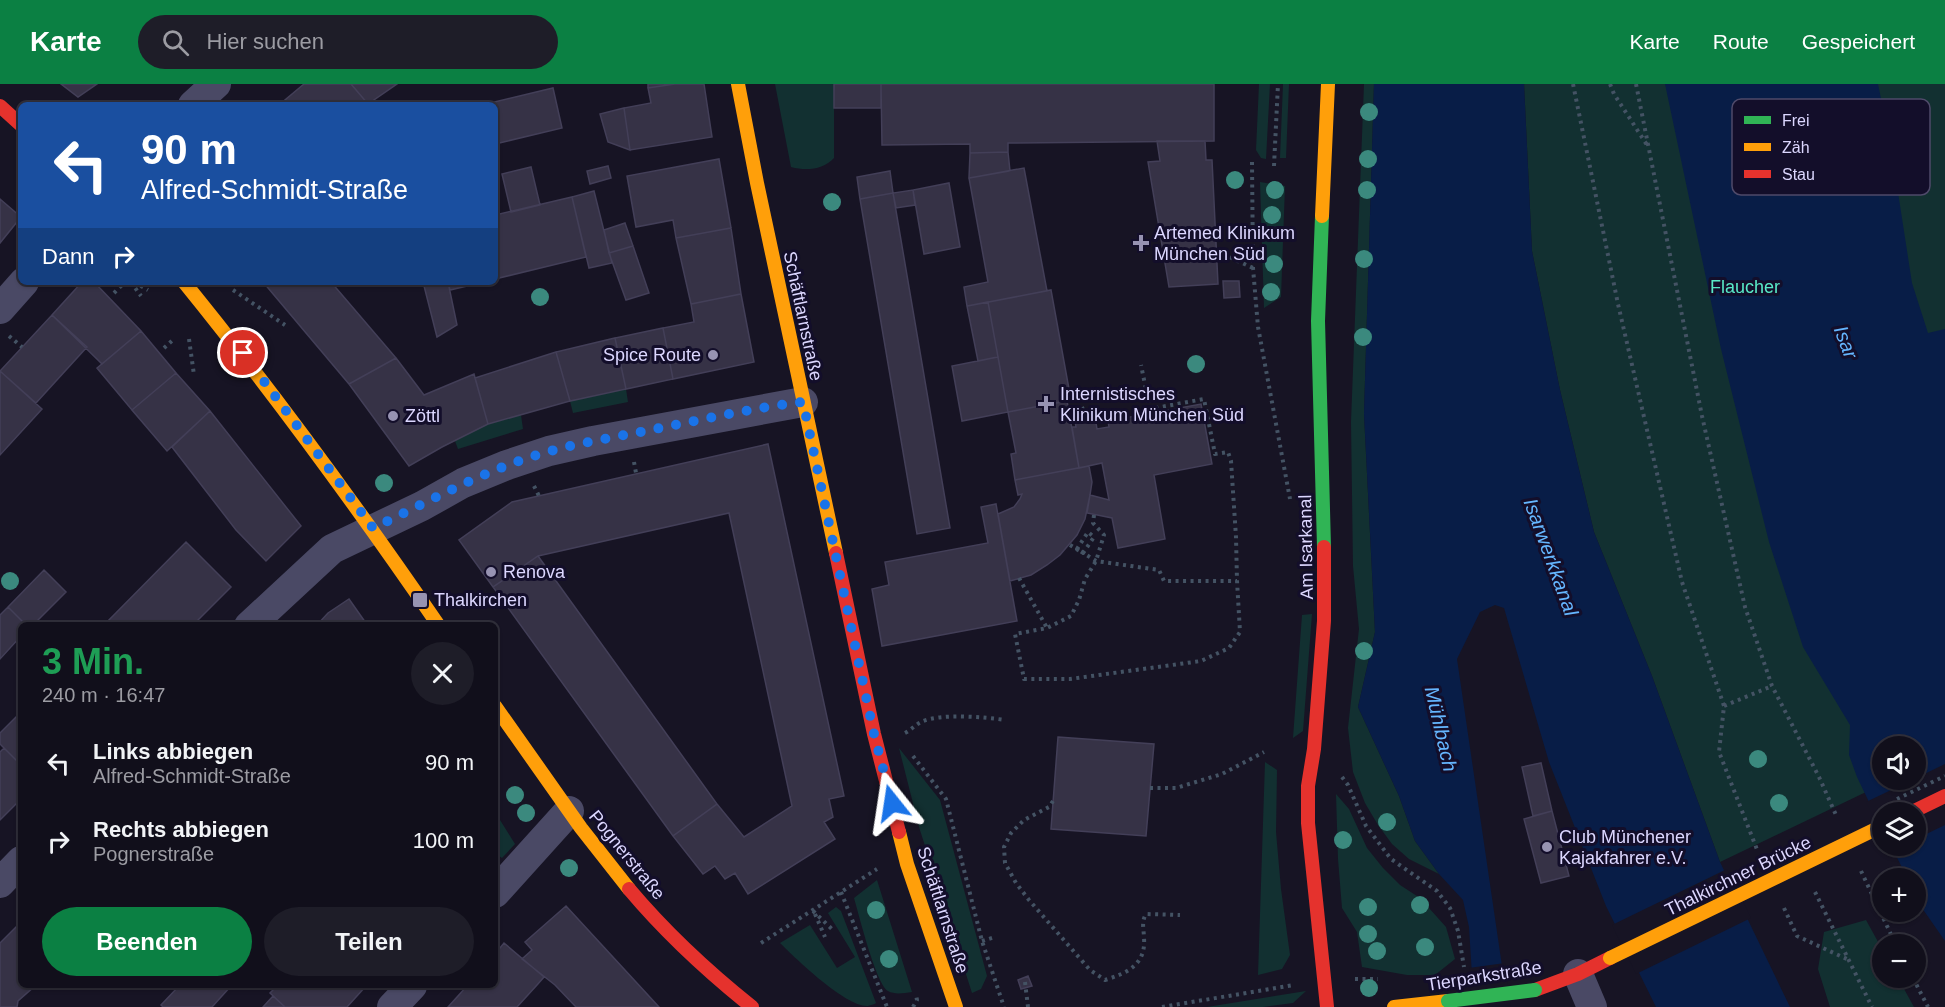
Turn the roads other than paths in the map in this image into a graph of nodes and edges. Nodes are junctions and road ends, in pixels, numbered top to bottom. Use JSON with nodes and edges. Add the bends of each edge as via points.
{"nodes":[{"id":1,"x":216,"y":84,"type":"edge"},
{"id":2,"x":738,"y":84,"type":"edge"},
{"id":3,"x":1328,"y":84,"type":"edge"},
{"id":4,"x":196,"y":102,"type":"edge"},
{"id":5,"x":0,"y":106,"type":"edge"},
{"id":6,"x":18,"y":121,"type":"edge"},
{"id":7,"x":21,"y":285,"type":"edge"},
{"id":8,"x":186,"y":285,"type":"edge"},
{"id":9,"x":0,"y":309,"type":"edge"},
{"id":10,"x":803,"y":402,"type":"junction"},
{"id":11,"x":373,"y":528,"type":"junction"},
{"id":12,"x":253,"y":622,"type":"edge"},
{"id":13,"x":436,"y":622,"type":"edge"},
{"id":14,"x":498,"y":710,"type":"edge"},
{"id":15,"x":1945,"y":796,"type":"edge"},
{"id":16,"x":1926,"y":805,"type":"edge"},
{"id":17,"x":569,"y":811,"type":"junction"},
{"id":18,"x":1872,"y":831,"type":"edge"},
{"id":19,"x":18,"y":864,"type":"edge"},
{"id":20,"x":0,"y":883,"type":"edge"},
{"id":21,"x":498,"y":890,"type":"edge"},
{"id":22,"x":1610,"y":958,"type":"joint"},
{"id":23,"x":1578,"y":974,"type":"junction"},
{"id":24,"x":410,"y":988,"type":"edge"},
{"id":25,"x":392,"y":1007,"type":"edge"},
{"id":26,"x":752,"y":1007,"type":"edge"},
{"id":27,"x":956,"y":1007,"type":"edge"},
{"id":28,"x":1327,"y":1007,"type":"edge"},
{"id":29,"x":1394,"y":1007,"type":"edge"},
{"id":30,"x":1592,"y":1007,"type":"edge"}],
"edges":[{"from":1,"to":4,"type":"street"},
{"from":2,"to":10,"type":"street","name":"Schäftlarnstraße"},
{"from":3,"to":28,"type":"street","name":"Am Isarkanal","via":[[1318,321],[1324,621],[1308,786],[1308,823]]},
{"from":5,"to":6,"type":"street"},
{"from":7,"to":9,"type":"street"},
{"from":8,"to":11,"type":"street","via":[[243,353]]},
{"from":10,"to":11,"type":"street","via":[[549,451],[463,483]]},
{"from":10,"to":27,"type":"street","name":"Schäftlarnstraße","via":[[874,734],[907,864]]},
{"from":11,"to":12,"type":"street","via":[[332,549]]},
{"from":11,"to":13,"type":"street"},
{"from":14,"to":17,"type":"street","name":"Pognerstraße"},
{"from":15,"to":16,"type":"street"},
{"from":17,"to":21,"type":"street"},
{"from":17,"to":26,"type":"street","name":"Pognerstraße","via":[[662,926]]},
{"from":18,"to":22,"type":"street","name":"Thalkirchner Brücke","bridge":true},
{"from":19,"to":20,"type":"street"},
{"from":22,"to":23,"type":"street","name":"Tierparkstraße"},
{"from":23,"to":29,"type":"street","name":"Tierparkstraße","bridge":true,"via":[[1535,990]]},
{"from":23,"to":30,"type":"street"},
{"from":24,"to":25,"type":"street"}]}
